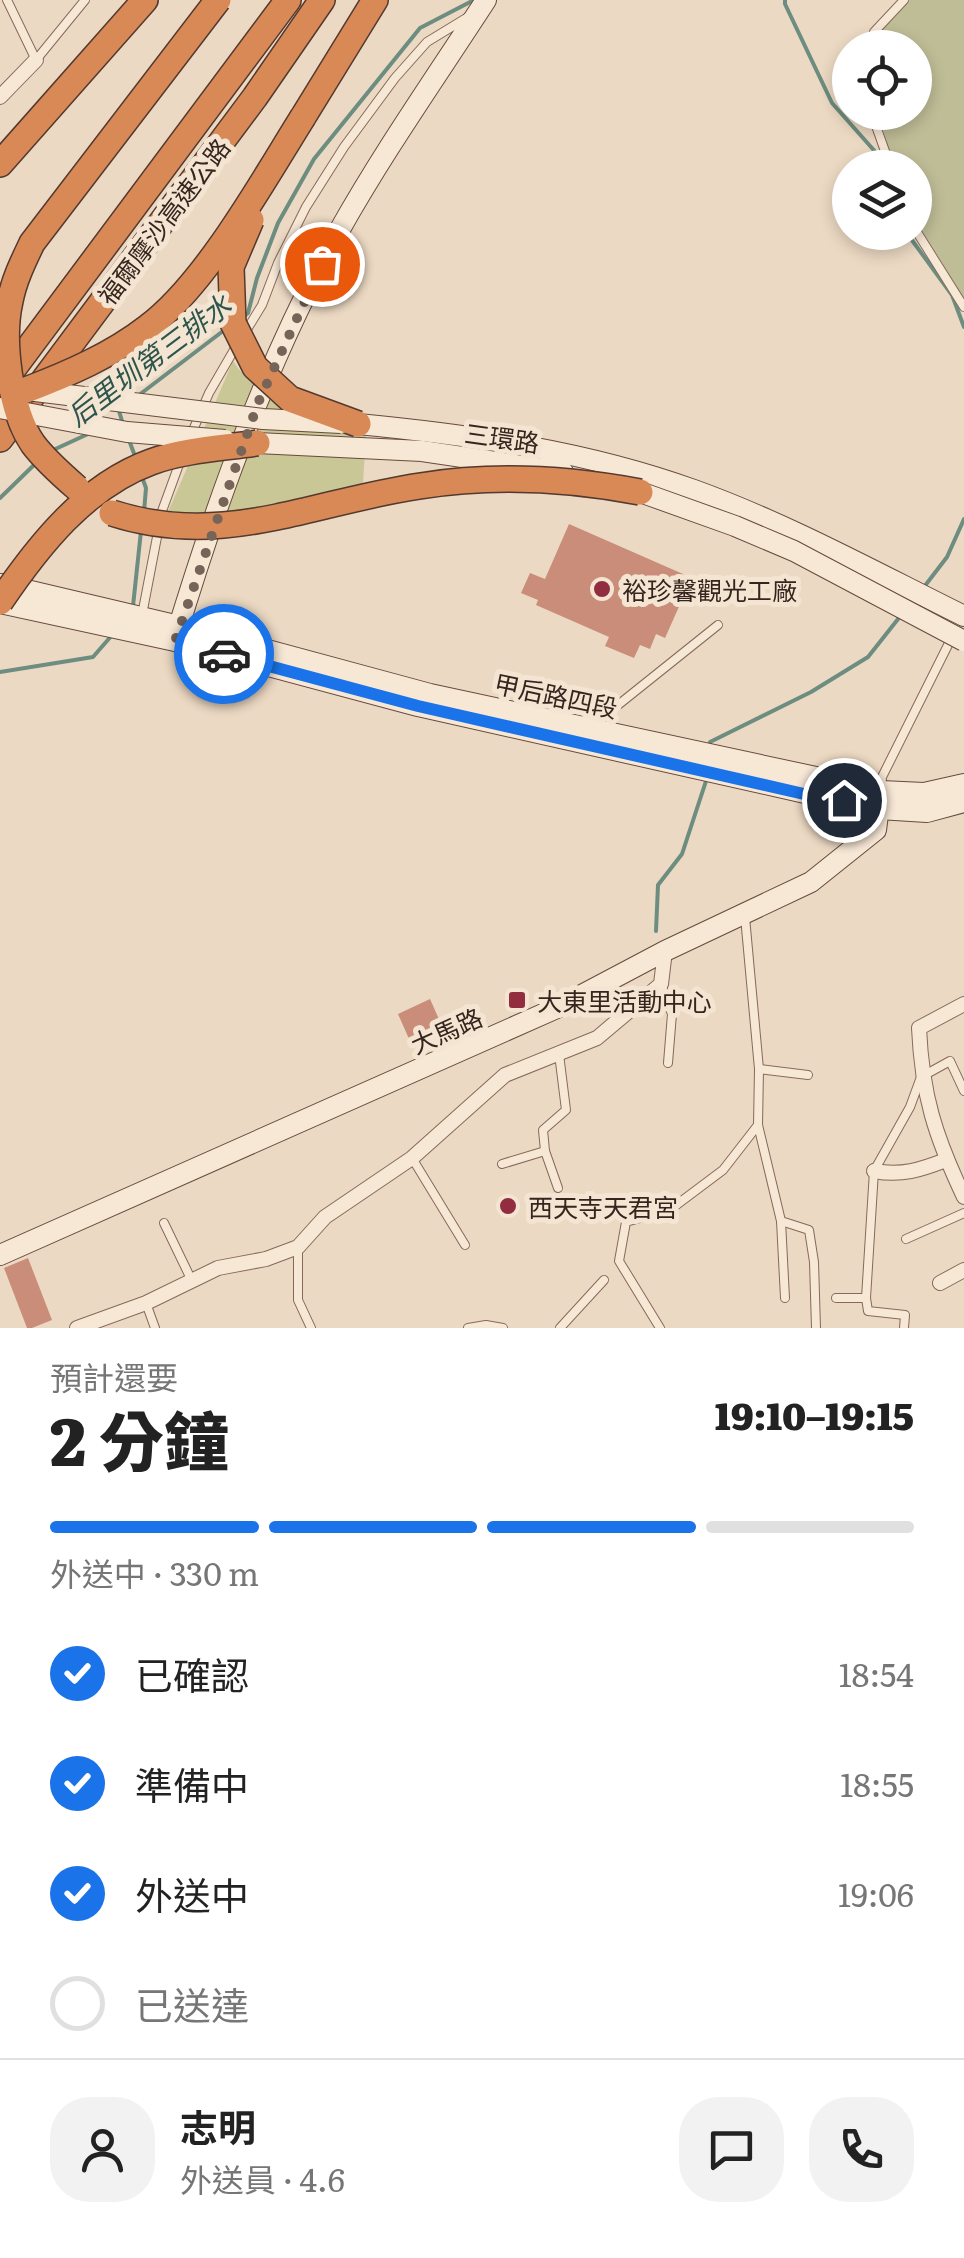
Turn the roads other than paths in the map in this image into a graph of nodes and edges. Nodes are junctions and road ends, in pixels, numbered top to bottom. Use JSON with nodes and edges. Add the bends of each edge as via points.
{"nodes":[{"id":1,"x":6,"y":0,"type":"edge"},
{"id":2,"x":85,"y":0,"type":"edge"},
{"id":3,"x":144,"y":0,"type":"edge"},
{"id":4,"x":218,"y":0,"type":"edge"},
{"id":5,"x":288,"y":0,"type":"edge"},
{"id":6,"x":322,"y":0,"type":"edge"},
{"id":7,"x":375,"y":0,"type":"edge"},
{"id":8,"x":498,"y":0,"type":"edge"},
{"id":9,"x":904,"y":0,"type":"edge"},
{"id":10,"x":483,"y":4,"type":"edge"},
{"id":11,"x":876,"y":30,"type":"edge"},
{"id":12,"x":36,"y":60,"type":"junction"},
{"id":13,"x":0,"y":97,"type":"edge"},
{"id":14,"x":303,"y":118,"type":"junction"},
{"id":15,"x":0,"y":164,"type":"edge"},
{"id":16,"x":928,"y":250,"type":"edge"},
{"id":17,"x":964,"y":308,"type":"edge"},
{"id":18,"x":9,"y":386,"type":"edge"},
{"id":19,"x":0,"y":398,"type":"edge"},
{"id":20,"x":0,"y":408,"type":"edge"},
{"id":21,"x":358,"y":424,"type":"junction"},
{"id":22,"x":0,"y":439,"type":"edge"},
{"id":23,"x":257,"y":443,"type":"junction"},
{"id":24,"x":640,"y":492,"type":"junction"},
{"id":25,"x":0,"y":584,"type":"edge"},
{"id":26,"x":0,"y":602,"type":"edge"},
{"id":27,"x":964,"y":618,"type":"edge"},
{"id":28,"x":112,"y":619,"type":"junction"},
{"id":29,"x":718,"y":624,"type":"dead end"},
{"id":30,"x":139,"y":625,"type":"junction"},
{"id":31,"x":177,"y":633,"type":"junction"},
{"id":32,"x":964,"y":641,"type":"edge"},
{"id":33,"x":589,"y":728,"type":"junction"},
{"id":34,"x":964,"y":784,"type":"edge"},
{"id":35,"x":880,"y":800,"type":"junction"},
{"id":36,"x":964,"y":802,"type":"edge"},
{"id":37,"x":745,"y":913,"type":"junction"},
{"id":38,"x":665,"y":952,"type":"junction"},
{"id":39,"x":661,"y":984,"type":"junction"},
{"id":40,"x":964,"y":1004,"type":"edge"},
{"id":41,"x":559,"y":1054,"type":"junction"},
{"id":42,"x":668,"y":1063,"type":"dead end"},
{"id":43,"x":759,"y":1070,"type":"junction"},
{"id":44,"x":808,"y":1075,"type":"dead end"},
{"id":45,"x":922,"y":1077,"type":"junction"},
{"id":46,"x":964,"y":1091,"type":"edge"},
{"id":47,"x":758,"y":1125,"type":"junction"},
{"id":48,"x":545,"y":1151,"type":"junction"},
{"id":49,"x":412,"y":1158,"type":"junction"},
{"id":50,"x":946,"y":1160,"type":"junction"},
{"id":51,"x":502,"y":1164,"type":"dead end"},
{"id":52,"x":874,"y":1171,"type":"junction"},
{"id":53,"x":558,"y":1188,"type":"dead end"},
{"id":54,"x":964,"y":1197,"type":"edge"},
{"id":55,"x":964,"y":1213,"type":"edge"},
{"id":56,"x":780,"y":1222,"type":"junction"},
{"id":57,"x":164,"y":1223,"type":"dead end"},
{"id":58,"x":906,"y":1239,"type":"dead end"},
{"id":59,"x":464,"y":1245,"type":"dead end"},
{"id":60,"x":298,"y":1247,"type":"junction"},
{"id":61,"x":0,"y":1255,"type":"edge"},
{"id":62,"x":964,"y":1270,"type":"edge"},
{"id":63,"x":192,"y":1280,"type":"junction"},
{"id":64,"x":604,"y":1280,"type":"dead end"},
{"id":65,"x":940,"y":1283,"type":"dead end"},
{"id":66,"x":785,"y":1298,"type":"dead end"},
{"id":67,"x":836,"y":1298,"type":"dead end"},
{"id":68,"x":866,"y":1298,"type":"junction"},
{"id":69,"x":146,"y":1303,"type":"junction"},
{"id":70,"x":77,"y":1328,"type":"edge"},
{"id":71,"x":155,"y":1328,"type":"edge"},
{"id":72,"x":311,"y":1328,"type":"edge"},
{"id":73,"x":468,"y":1328,"type":"edge"},
{"id":74,"x":503,"y":1328,"type":"edge"},
{"id":75,"x":560,"y":1328,"type":"edge"},
{"id":76,"x":660,"y":1328,"type":"edge"},
{"id":77,"x":816,"y":1328,"type":"edge"},
{"id":78,"x":904,"y":1328,"type":"edge"}],
"edges":[{"from":1,"to":12,"type":"lane"},
{"from":2,"to":12,"type":"lane"},
{"from":3,"to":15,"type":"highway"},
{"from":4,"to":24,"type":"highway","bridge":true,"via":[[32,243],[15,279],[8,306],[11,384],[34,444],[112,512],[178,528],[260,521],[368,495],[478,479],[537,478]]},
{"from":5,"to":18,"type":"highway","name":"福爾摩沙高速公路"},
{"from":6,"to":22,"type":"highway","name":"福爾摩沙高速公路","bridge":true},
{"from":7,"to":14,"type":"highway"},
{"from":8,"to":10,"type":"lane"},
{"from":9,"to":11,"type":"lane"},
{"from":10,"to":30,"type":"lane","via":[[427,42],[395,78],[306,207],[178,466]]},
{"from":10,"to":31,"type":"street","via":[[367,183],[307,294],[258,403]]},
{"from":12,"to":13,"type":"street"},
{"from":14,"to":18,"type":"highway","bridge":true,"via":[[183,294],[150,326],[69,374]]},
{"from":14,"to":21,"type":"highway","bridge":true,"via":[[230,267],[233,323],[255,367],[290,400]]},
{"from":16,"to":17,"type":"lane"},
{"from":18,"to":19,"type":"street","bridge":true},
{"from":18,"to":21,"type":"street","name":"三環路","bridge":true,"via":[[263,420]]},
{"from":20,"to":23,"type":"street","name":"三環路","bridge":true,"via":[[127,432]]},
{"from":21,"to":27,"type":"street","name":"三環路","via":[[592,459],[692,489],[806,536]]},
{"from":23,"to":24,"type":"street","name":"三環路","bridge":true,"via":[[500,460]]},
{"from":23,"to":26,"type":"highway","bridge":true,"via":[[152,462],[118,478],[67,519]]},
{"from":24,"to":32,"type":"street","name":"三環路","bridge":true,"via":[[794,551]]},
{"from":25,"to":28,"type":"street"},
{"from":26,"to":28,"type":"street"},
{"from":27,"to":35,"type":"lane","via":[[882,778]]},
{"from":28,"to":30,"type":"street","name":"甲后路四段"},
{"from":29,"to":33,"type":"lane"},
{"from":30,"to":31,"type":"street","name":"甲后路四段"},
{"from":31,"to":33,"type":"street","name":"甲后路四段"},
{"from":31,"to":35,"type":"street","name":"甲后路四段","via":[[418,706]]},
{"from":33,"to":35,"type":"street","name":"甲后路四段"},
{"from":34,"to":35,"type":"street","name":"甲后路四段"},
{"from":35,"to":36,"type":"street","name":"甲后路四段","via":[[927,812]]},
{"from":35,"to":37,"type":"street","name":"大馬路","via":[[876,830],[811,882]]},
{"from":37,"to":38,"type":"street","name":"大馬路"},
{"from":37,"to":43,"type":"lane"},
{"from":38,"to":39,"type":"street"},
{"from":38,"to":61,"type":"street","name":"大馬路","via":[[559,1007]]},
{"from":39,"to":41,"type":"street","via":[[597,1038]]},
{"from":39,"to":42,"type":"lane","via":[[672,1014]]},
{"from":40,"to":45,"type":"street","via":[[919,1028]]},
{"from":41,"to":48,"type":"lane","via":[[566,1110],[543,1130]]},
{"from":41,"to":49,"type":"street","via":[[506,1075]]},
{"from":43,"to":44,"type":"lane"},
{"from":43,"to":47,"type":"lane"},
{"from":45,"to":46,"type":"lane","via":[[950,1061]]},
{"from":45,"to":50,"type":"street"},
{"from":45,"to":52,"type":"lane"},
{"from":47,"to":56,"type":"lane"},
{"from":47,"to":76,"type":"lane","via":[[723,1170],[671,1209],[626,1222],[619,1261]]},
{"from":48,"to":51,"type":"lane"},
{"from":48,"to":53,"type":"lane"},
{"from":49,"to":59,"type":"lane"},
{"from":49,"to":60,"type":"street","via":[[341,1204]]},
{"from":50,"to":52,"type":"street","via":[[914,1172]]},
{"from":50,"to":54,"type":"street"},
{"from":52,"to":68,"type":"lane"},
{"from":55,"to":58,"type":"lane"},
{"from":56,"to":66,"type":"lane"},
{"from":56,"to":77,"type":"lane","via":[[809,1230]]},
{"from":57,"to":63,"type":"lane"},
{"from":60,"to":63,"type":"street"},
{"from":60,"to":72,"type":"lane","via":[[298,1300]]},
{"from":62,"to":65,"type":"street"},
{"from":63,"to":69,"type":"street"},
{"from":64,"to":75,"type":"lane"},
{"from":67,"to":68,"type":"lane"},
{"from":68,"to":78,"type":"lane","via":[[868,1311],[904,1316]]},
{"from":69,"to":70,"type":"street"},
{"from":69,"to":71,"type":"lane"},
{"from":73,"to":74,"type":"lane"}]}
